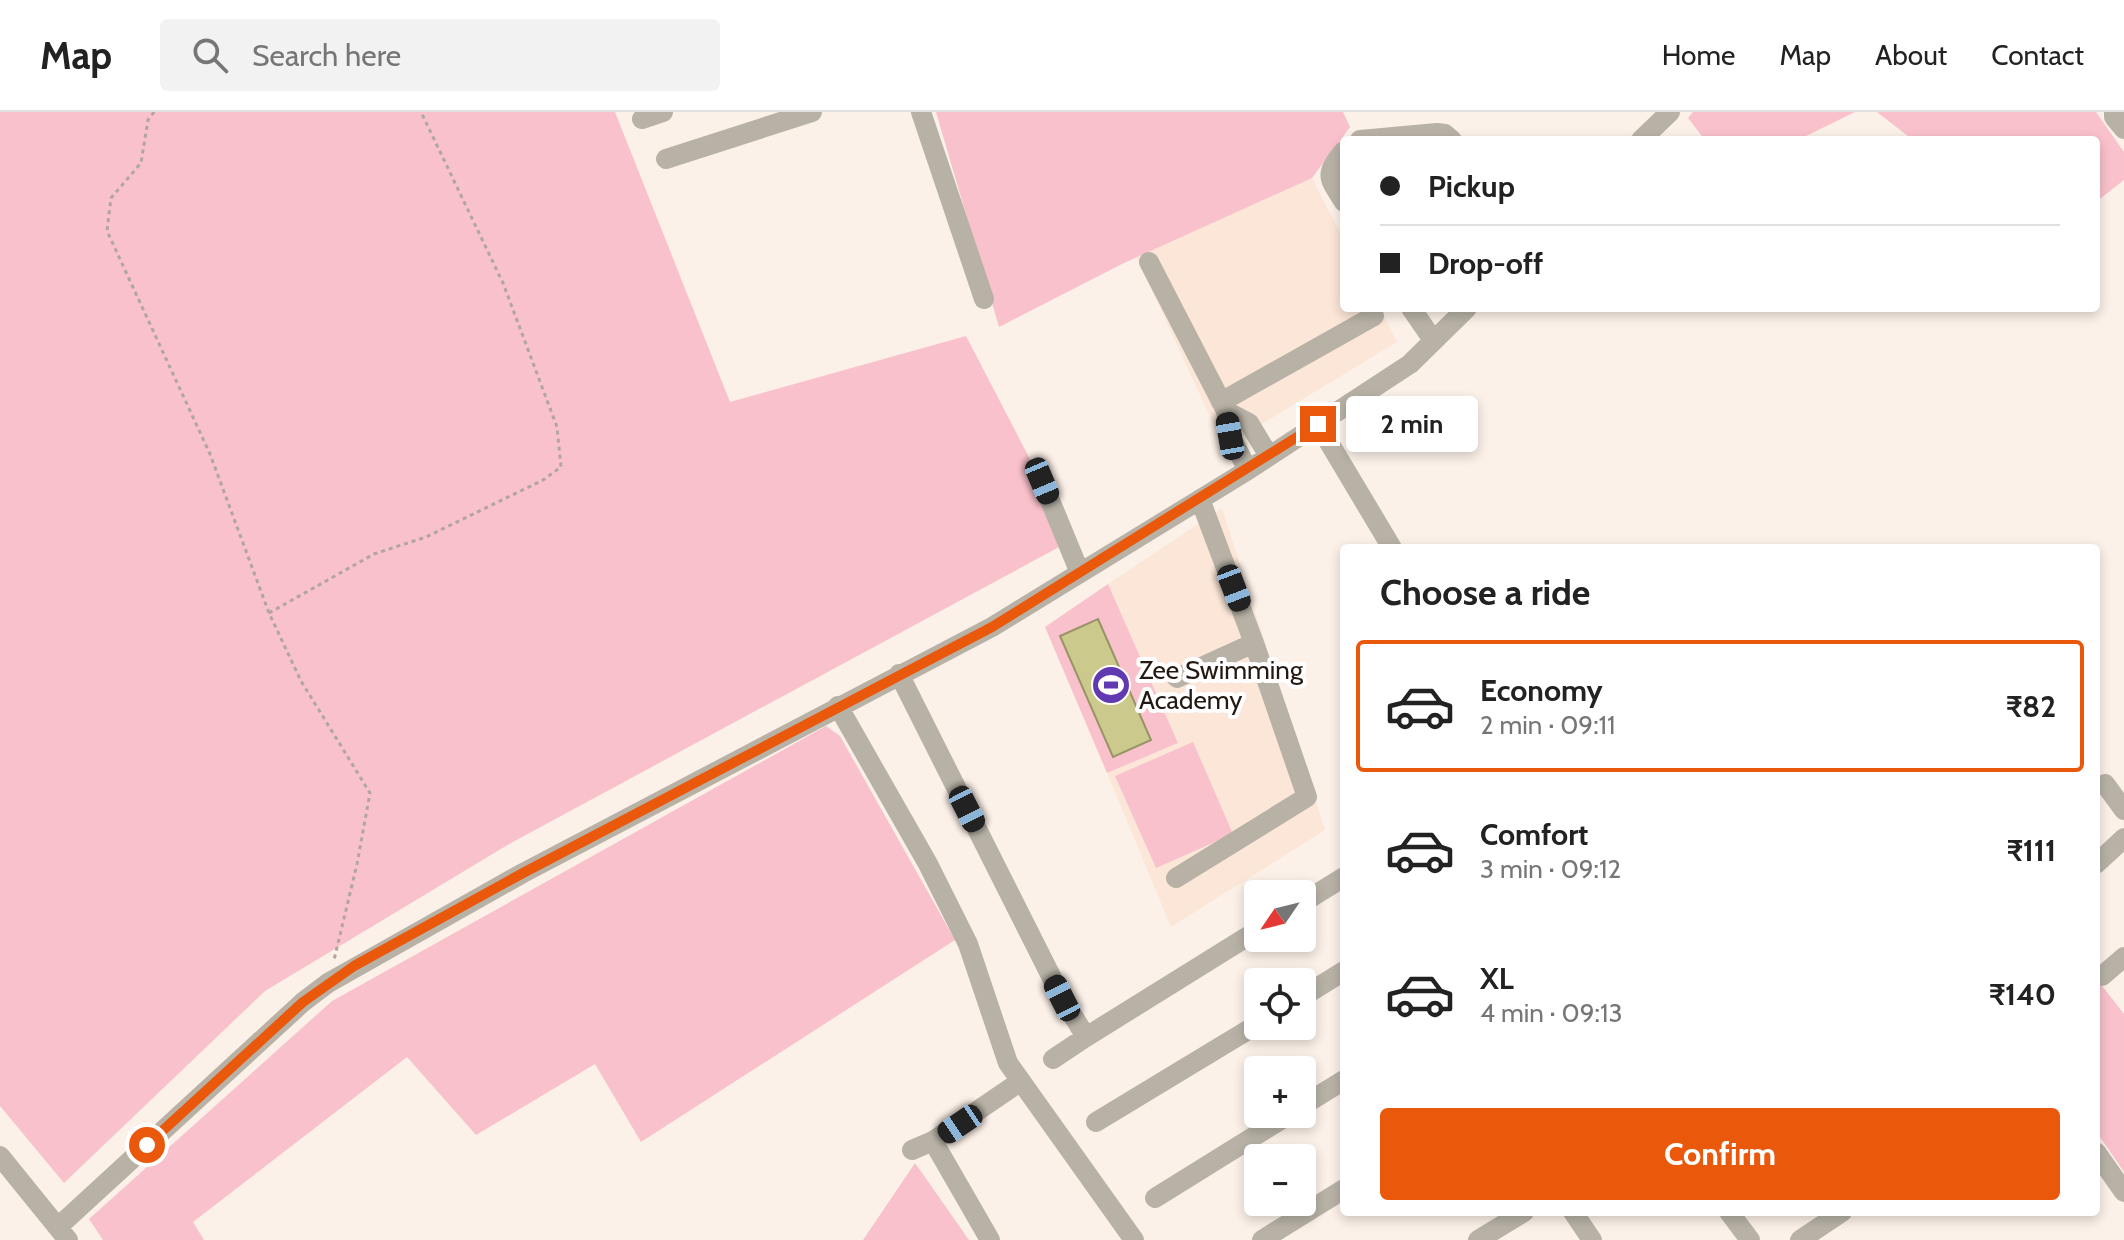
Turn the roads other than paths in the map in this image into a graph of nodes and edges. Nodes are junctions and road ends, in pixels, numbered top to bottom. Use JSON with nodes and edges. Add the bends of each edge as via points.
{"nodes":[{"id":1,"x":663,"y":112,"type":"edge"},
{"id":2,"x":812,"y":112,"type":"edge"},
{"id":3,"x":921,"y":112,"type":"edge"},
{"id":4,"x":1670,"y":112,"type":"edge"},
{"id":5,"x":2114,"y":112,"type":"edge"},
{"id":6,"x":642,"y":119,"type":"dead end"},
{"id":7,"x":2124,"y":129,"type":"edge"},
{"id":8,"x":1404,"y":136,"type":"edge"},
{"id":9,"x":1447,"y":136,"type":"edge"},
{"id":10,"x":1645,"y":136,"type":"edge"},
{"id":11,"x":1340,"y":156,"type":"edge"},
{"id":12,"x":666,"y":159,"type":"dead end"},
{"id":13,"x":1340,"y":195,"type":"edge"},
{"id":14,"x":1149,"y":262,"type":"dead end"},
{"id":15,"x":984,"y":299,"type":"dead end"},
{"id":16,"x":1418,"y":312,"type":"edge"},
{"id":17,"x":1463,"y":312,"type":"edge"},
{"id":18,"x":1374,"y":316,"type":"dead end"},
{"id":19,"x":1433,"y":340,"type":"junction"},
{"id":20,"x":1223,"y":406,"type":"junction"},
{"id":21,"x":1318,"y":424,"type":"junction"},
{"id":22,"x":1269,"y":456,"type":"junction"},
{"id":23,"x":1248,"y":470,"type":"junction"},
{"id":24,"x":1042,"y":481,"type":"dead end"},
{"id":25,"x":1200,"y":499,"type":"junction"},
{"id":26,"x":1390,"y":544,"type":"edge"},
{"id":27,"x":1080,"y":573,"type":"junction"},
{"id":28,"x":1254,"y":643,"type":"junction"},
{"id":29,"x":899,"y":674,"type":"junction"},
{"id":30,"x":1177,"y":678,"type":"dead end"},
{"id":31,"x":838,"y":706,"type":"junction"},
{"id":32,"x":2105,"y":784,"type":"dead end"},
{"id":33,"x":2124,"y":810,"type":"edge"},
{"id":34,"x":2124,"y":838,"type":"edge"},
{"id":35,"x":2100,"y":860,"type":"edge"},
{"id":36,"x":1176,"y":878,"type":"dead end"},
{"id":37,"x":1340,"y":879,"type":"edge"},
{"id":38,"x":1316,"y":894,"type":"edge"},
{"id":39,"x":1244,"y":939,"type":"edge"},
{"id":40,"x":2124,"y":957,"type":"edge"},
{"id":41,"x":1340,"y":973,"type":"edge"},
{"id":42,"x":2102,"y":976,"type":"dead end"},
{"id":43,"x":1316,"y":988,"type":"edge"},
{"id":44,"x":1244,"y":1032,"type":"edge"},
{"id":45,"x":1086,"y":1037,"type":"junction"},
{"id":46,"x":1053,"y":1059,"type":"dead end"},
{"id":47,"x":1021,"y":1081,"type":"junction"},
{"id":48,"x":1340,"y":1082,"type":"edge"},
{"id":49,"x":1316,"y":1097,"type":"edge"},
{"id":50,"x":1096,"y":1122,"type":"dead end"},
{"id":51,"x":1268,"y":1128,"type":"edge"},
{"id":52,"x":933,"y":1141,"type":"junction"},
{"id":53,"x":912,"y":1150,"type":"dead end"},
{"id":54,"x":0,"y":1156,"type":"edge"},
{"id":55,"x":2100,"y":1158,"type":"edge"},
{"id":56,"x":1340,"y":1191,"type":"edge"},
{"id":57,"x":2124,"y":1192,"type":"edge"},
{"id":58,"x":1155,"y":1198,"type":"dead end"},
{"id":59,"x":1517,"y":1216,"type":"edge"},
{"id":60,"x":1576,"y":1216,"type":"edge"},
{"id":61,"x":1732,"y":1216,"type":"edge"},
{"id":62,"x":1836,"y":1216,"type":"edge"},
{"id":63,"x":63,"y":1233,"type":"edge"},
{"id":64,"x":990,"y":1240,"type":"edge"},
{"id":65,"x":1134,"y":1240,"type":"edge"},
{"id":66,"x":1262,"y":1240,"type":"edge"},
{"id":67,"x":1478,"y":1240,"type":"edge"},
{"id":68,"x":1592,"y":1240,"type":"edge"},
{"id":69,"x":1750,"y":1240,"type":"edge"},
{"id":70,"x":1800,"y":1240,"type":"edge"}],
"edges":[{"from":1,"to":6,"type":"street"},
{"from":2,"to":12,"type":"street"},
{"from":3,"to":15,"type":"street"},
{"from":4,"to":10,"type":"street"},
{"from":5,"to":7,"type":"street"},
{"from":8,"to":9,"type":"street"},
{"from":11,"to":13,"type":"street","via":[[1329,176]]},
{"from":14,"to":20,"type":"street"},
{"from":16,"to":19,"type":"street"},
{"from":17,"to":19,"type":"street"},
{"from":18,"to":20,"type":"street"},
{"from":19,"to":21,"type":"street","via":[[1410,364]]},
{"from":20,"to":22,"type":"street","via":[[1249,423]]},
{"from":20,"to":23,"type":"street","via":[[1230,436]]},
{"from":21,"to":22,"type":"street"},
{"from":21,"to":26,"type":"street"},
{"from":22,"to":23,"type":"street"},
{"from":23,"to":25,"type":"street"},
{"from":24,"to":27,"type":"street"},
{"from":25,"to":27,"type":"street"},
{"from":25,"to":28,"type":"street"},
{"from":27,"to":29,"type":"street","via":[[992,627]]},
{"from":28,"to":30,"type":"street"},
{"from":28,"to":36,"type":"street","via":[[1307,797]]},
{"from":29,"to":31,"type":"street"},
{"from":29,"to":45,"type":"street"},
{"from":31,"to":47,"type":"street","via":[[968,944],[1008,1063]]},
{"from":31,"to":63,"type":"street","via":[[328,983]]},
{"from":32,"to":33,"type":"street"},
{"from":34,"to":35,"type":"street"},
{"from":37,"to":38,"type":"street"},
{"from":39,"to":45,"type":"street"},
{"from":40,"to":42,"type":"street"},
{"from":41,"to":43,"type":"street"},
{"from":44,"to":50,"type":"street"},
{"from":45,"to":46,"type":"street"},
{"from":47,"to":52,"type":"street"},
{"from":47,"to":65,"type":"street"},
{"from":48,"to":49,"type":"street"},
{"from":51,"to":58,"type":"street"},
{"from":52,"to":53,"type":"street"},
{"from":52,"to":64,"type":"street"},
{"from":54,"to":63,"type":"street"},
{"from":55,"to":57,"type":"street"},
{"from":56,"to":66,"type":"street"},
{"from":59,"to":67,"type":"street"},
{"from":60,"to":68,"type":"street"},
{"from":61,"to":69,"type":"street"},
{"from":62,"to":70,"type":"street"}]}
